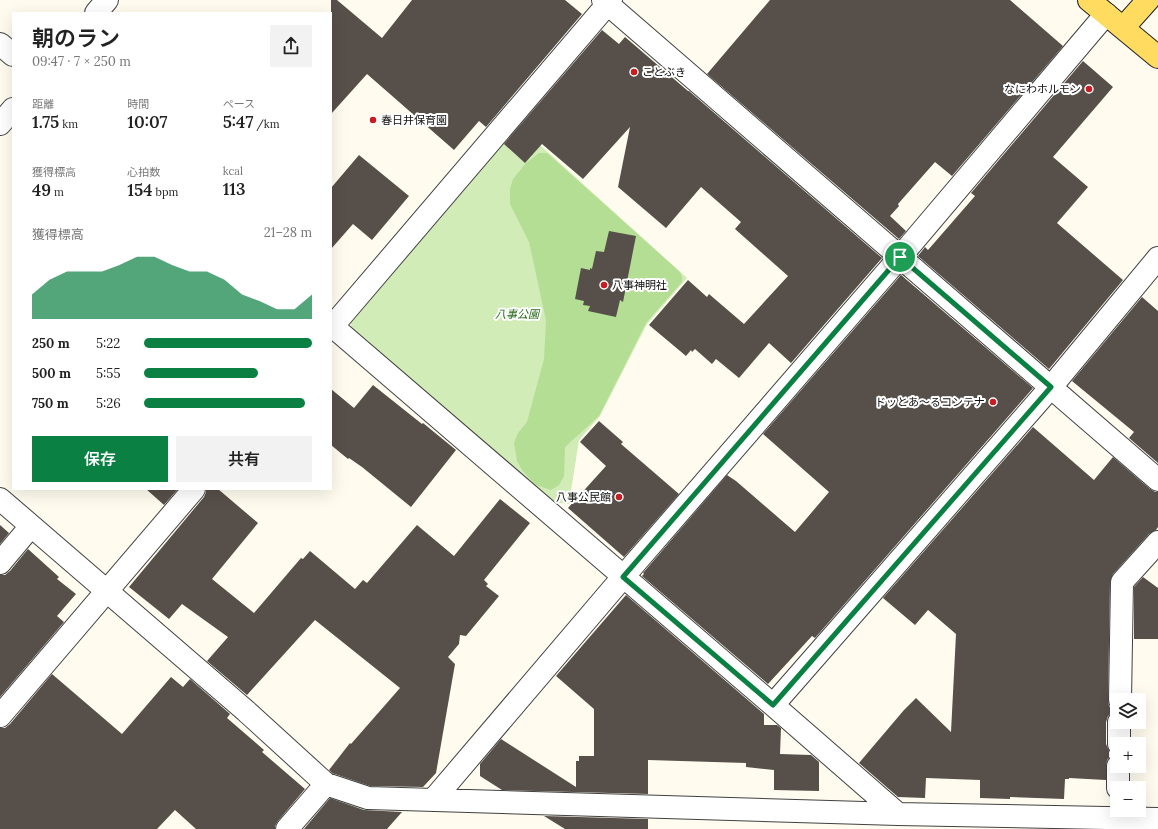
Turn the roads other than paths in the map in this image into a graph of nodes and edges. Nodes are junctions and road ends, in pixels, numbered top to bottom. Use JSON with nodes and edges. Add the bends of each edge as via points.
{"nodes":[{"id":1,"x":107,"y":0,"type":"edge"},
{"id":2,"x":1089,"y":0,"type":"edge"},
{"id":3,"x":1148,"y":0,"type":"edge"},
{"id":4,"x":607,"y":1,"type":"edge"},
{"id":5,"x":97,"y":12,"type":"edge"},
{"id":6,"x":1106,"y":14,"type":"junction"},
{"id":7,"x":1123,"y":28,"type":"junction"},
{"id":8,"x":0,"y":44,"type":"edge"},
{"id":9,"x":12,"y":54,"type":"edge"},
{"id":10,"x":1158,"y":57,"type":"edge"},
{"id":11,"x":12,"y":110,"type":"edge"},
{"id":12,"x":0,"y":124,"type":"edge"},
{"id":13,"x":900,"y":257,"type":"junction"},
{"id":14,"x":1158,"y":258,"type":"edge"},
{"id":15,"x":332,"y":325,"type":"edge"},
{"id":16,"x":332,"y":327,"type":"edge"},
{"id":17,"x":1051,"y":387,"type":"junction"},
{"id":18,"x":1158,"y":480,"type":"edge"},
{"id":19,"x":193,"y":490,"type":"edge"},
{"id":20,"x":0,"y":499,"type":"edge"},
{"id":21,"x":31,"y":526,"type":"junction"},
{"id":22,"x":1158,"y":542,"type":"edge"},
{"id":23,"x":0,"y":563,"type":"edge"},
{"id":24,"x":623,"y":577,"type":"junction"},
{"id":25,"x":108,"y":591,"type":"junction"},
{"id":26,"x":1120,"y":693,"type":"edge"},
{"id":27,"x":773,"y":705,"type":"junction"},
{"id":28,"x":0,"y":716,"type":"edge"},
{"id":29,"x":326,"y":784,"type":"junction"},
{"id":30,"x":433,"y":800,"type":"junction"},
{"id":31,"x":898,"y":814,"type":"junction"},
{"id":32,"x":1110,"y":814,"type":"edge"},
{"id":33,"x":1142,"y":817,"type":"edge"},
{"id":34,"x":1158,"y":819,"type":"edge"},
{"id":35,"x":287,"y":829,"type":"edge"}],
"edges":[{"from":1,"to":5,"type":"street"},
{"from":2,"to":6,"type":"main road"},
{"from":3,"to":7,"type":"main road"},
{"from":4,"to":13,"type":"street"},
{"from":4,"to":15,"type":"street"},
{"from":6,"to":7,"type":"main road"},
{"from":6,"to":13,"type":"street"},
{"from":7,"to":10,"type":"main road"},
{"from":8,"to":9,"type":"street"},
{"from":11,"to":12,"type":"street"},
{"from":13,"to":17,"type":"street"},
{"from":13,"to":24,"type":"street"},
{"from":14,"to":17,"type":"street"},
{"from":16,"to":24,"type":"street"},
{"from":17,"to":18,"type":"street"},
{"from":17,"to":27,"type":"street"},
{"from":19,"to":25,"type":"street"},
{"from":20,"to":21,"type":"street"},
{"from":21,"to":23,"type":"street"},
{"from":21,"to":25,"type":"street"},
{"from":22,"to":26,"type":"street","via":[[1122,582]]},
{"from":24,"to":27,"type":"street"},
{"from":24,"to":30,"type":"street"},
{"from":25,"to":28,"type":"street"},
{"from":25,"to":29,"type":"street"},
{"from":27,"to":31,"type":"street"},
{"from":29,"to":30,"type":"street","via":[[368,798]]},
{"from":29,"to":35,"type":"street"},
{"from":30,"to":31,"type":"street"},
{"from":31,"to":32,"type":"street"},
{"from":33,"to":34,"type":"street"}]}
